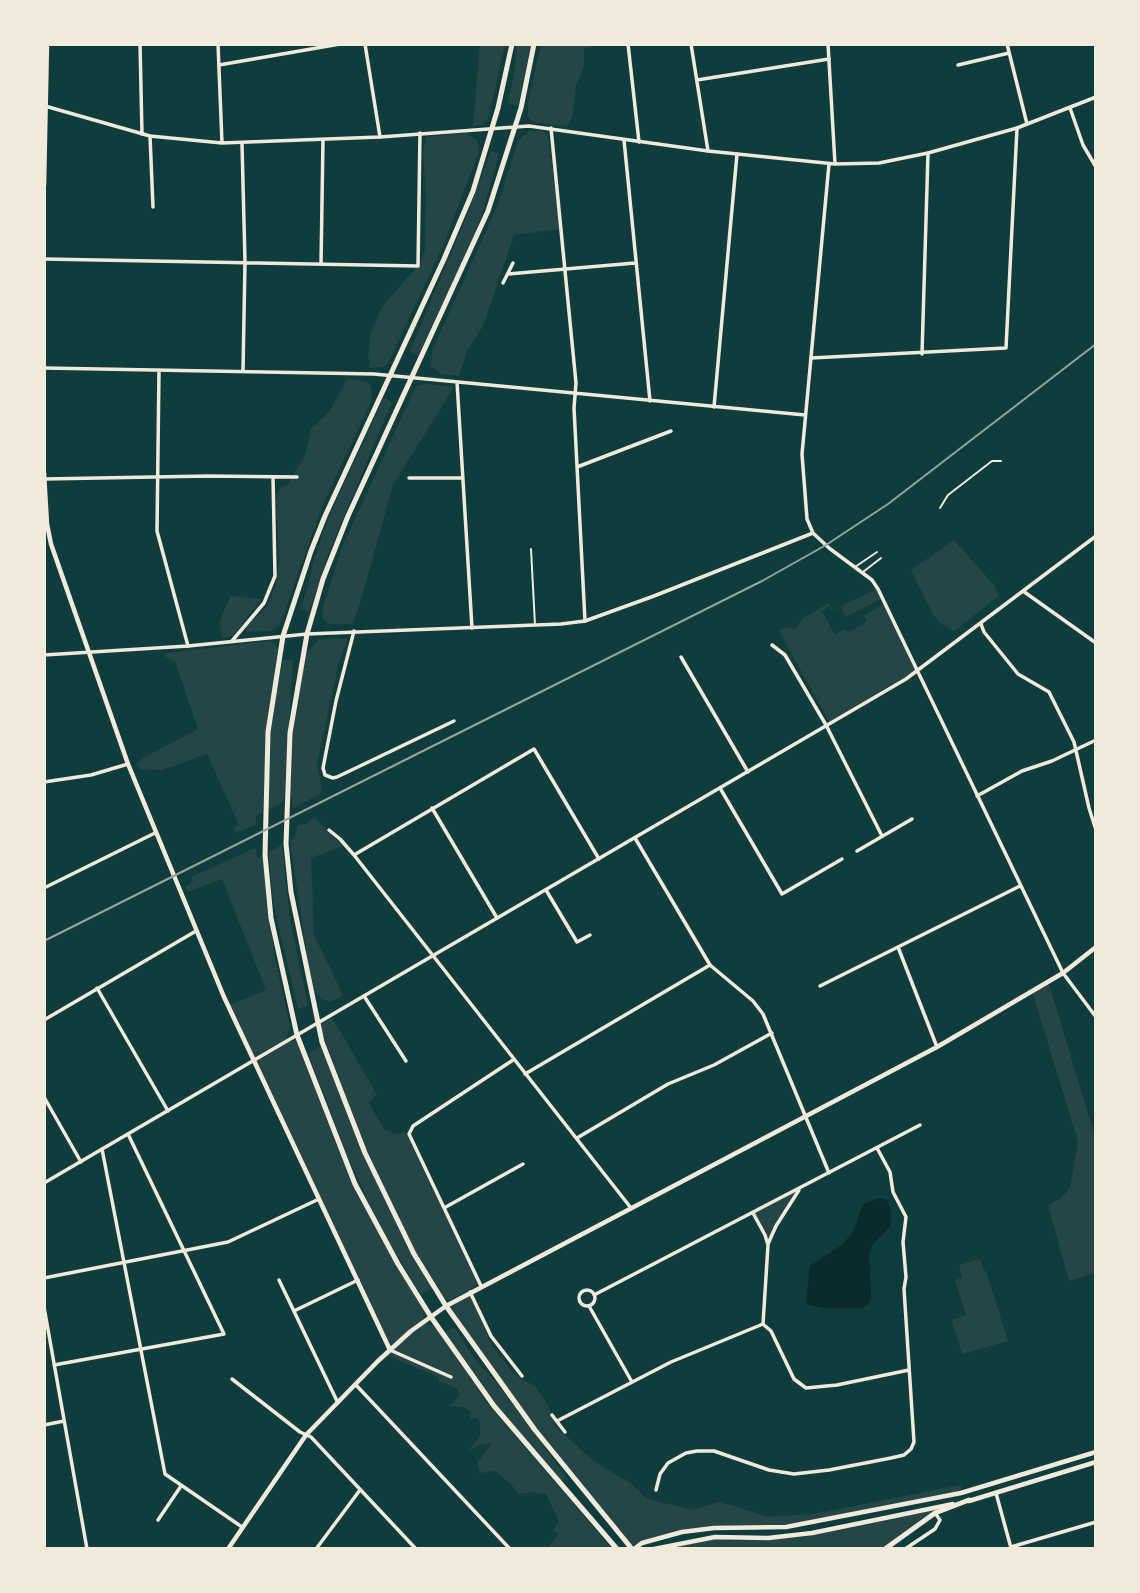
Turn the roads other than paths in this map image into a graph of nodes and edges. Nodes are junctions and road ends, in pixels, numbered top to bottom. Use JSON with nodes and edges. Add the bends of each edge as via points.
{"nodes":[{"id":1,"x":47,"y":44,"type":"edge"},
{"id":2,"x":140,"y":44,"type":"edge"},
{"id":3,"x":218,"y":44,"type":"edge"},
{"id":4,"x":341,"y":44,"type":"edge"},
{"id":5,"x":365,"y":44,"type":"edge"},
{"id":6,"x":512,"y":44,"type":"edge"},
{"id":7,"x":534,"y":44,"type":"edge"},
{"id":8,"x":628,"y":44,"type":"edge"},
{"id":9,"x":691,"y":44,"type":"edge"},
{"id":10,"x":828,"y":44,"type":"edge"},
{"id":11,"x":1007,"y":44,"type":"edge"},
{"id":12,"x":1009,"y":52,"type":"junction"},
{"id":13,"x":829,"y":59,"type":"junction"},
{"id":14,"x":219,"y":65,"type":"junction"},
{"id":15,"x":958,"y":65,"type":"dead end"},
{"id":16,"x":697,"y":80,"type":"junction"},
{"id":17,"x":1096,"y":97,"type":"edge"},
{"id":18,"x":45,"y":106,"type":"edge"},
{"id":19,"x":1070,"y":108,"type":"junction"},
{"id":20,"x":1027,"y":124,"type":"junction"},
{"id":21,"x":516,"y":127,"type":"junction"},
{"id":22,"x":493,"y":128,"type":"junction"},
{"id":23,"x":551,"y":128,"type":"junction"},
{"id":24,"x":1017,"y":128,"type":"junction"},
{"id":25,"x":420,"y":133,"type":"junction"},
{"id":26,"x":142,"y":134,"type":"junction"},
{"id":27,"x":150,"y":136,"type":"junction"},
{"id":28,"x":380,"y":137,"type":"junction"},
{"id":29,"x":323,"y":140,"type":"junction"},
{"id":30,"x":624,"y":140,"type":"junction"},
{"id":31,"x":639,"y":142,"type":"junction"},
{"id":32,"x":222,"y":143,"type":"junction"},
{"id":33,"x":242,"y":144,"type":"junction"},
{"id":34,"x":708,"y":151,"type":"junction"},
{"id":35,"x":928,"y":153,"type":"junction"},
{"id":36,"x":737,"y":155,"type":"junction"},
{"id":37,"x":829,"y":164,"type":"junction"},
{"id":38,"x":835,"y":164,"type":"junction"},
{"id":39,"x":1096,"y":167,"type":"edge"},
{"id":40,"x":44,"y":185,"type":"edge"},
{"id":41,"x":153,"y":207,"type":"dead end"},
{"id":42,"x":44,"y":258,"type":"edge"},
{"id":43,"x":245,"y":262,"type":"junction"},
{"id":44,"x":513,"y":263,"type":"dead end"},
{"id":45,"x":635,"y":263,"type":"junction"},
{"id":46,"x":321,"y":264,"type":"junction"},
{"id":47,"x":566,"y":270,"type":"junction"},
{"id":48,"x":508,"y":274,"type":"junction"},
{"id":49,"x":503,"y":283,"type":"dead end"},
{"id":50,"x":922,"y":354,"type":"junction"},
{"id":51,"x":811,"y":358,"type":"junction"},
{"id":52,"x":44,"y":368,"type":"edge"},
{"id":53,"x":159,"y":370,"type":"junction"},
{"id":54,"x":243,"y":371,"type":"junction"},
{"id":55,"x":390,"y":376,"type":"junction"},
{"id":56,"x":413,"y":377,"type":"junction"},
{"id":57,"x":457,"y":381,"type":"junction"},
{"id":58,"x":575,"y":394,"type":"junction"},
{"id":59,"x":650,"y":401,"type":"junction"},
{"id":60,"x":714,"y":407,"type":"junction"},
{"id":61,"x":805,"y":415,"type":"junction"},
{"id":62,"x":671,"y":432,"type":"dead end"},
{"id":63,"x":1001,"y":461,"type":"dead end"},
{"id":64,"x":577,"y":467,"type":"junction"},
{"id":65,"x":44,"y":473,"type":"edge"},
{"id":66,"x":157,"y":477,"type":"junction"},
{"id":67,"x":273,"y":477,"type":"junction"},
{"id":68,"x":297,"y":477,"type":"dead end"},
{"id":69,"x":409,"y":478,"type":"dead end"},
{"id":70,"x":463,"y":478,"type":"junction"},
{"id":71,"x":44,"y":479,"type":"edge"},
{"id":72,"x":940,"y":508,"type":"dead end"},
{"id":73,"x":813,"y":533,"type":"junction"},
{"id":74,"x":1096,"y":536,"type":"edge"},
{"id":75,"x":531,"y":549,"type":"dead end"},
{"id":76,"x":877,"y":552,"type":"dead end"},
{"id":77,"x":881,"y":558,"type":"dead end"},
{"id":78,"x":854,"y":568,"type":"junction"},
{"id":79,"x":862,"y":573,"type":"junction"},
{"id":80,"x":1023,"y":591,"type":"junction"},
{"id":81,"x":585,"y":621,"type":"junction"},
{"id":82,"x":981,"y":624,"type":"junction"},
{"id":83,"x":535,"y":625,"type":"junction"},
{"id":84,"x":472,"y":628,"type":"junction"},
{"id":85,"x":354,"y":631,"type":"junction"},
{"id":86,"x":307,"y":634,"type":"junction"},
{"id":87,"x":282,"y":636,"type":"junction"},
{"id":88,"x":232,"y":640,"type":"junction"},
{"id":89,"x":1096,"y":643,"type":"edge"},
{"id":90,"x":772,"y":645,"type":"dead end"},
{"id":91,"x":188,"y":646,"type":"junction"},
{"id":92,"x":91,"y":653,"type":"junction"},
{"id":93,"x":44,"y":655,"type":"edge"},
{"id":94,"x":681,"y":657,"type":"dead end"},
{"id":95,"x":917,"y":672,"type":"junction"},
{"id":96,"x":454,"y":720,"type":"dead end"},
{"id":97,"x":826,"y":725,"type":"junction"},
{"id":98,"x":1096,"y":740,"type":"edge"},
{"id":99,"x":1075,"y":750,"type":"junction"},
{"id":100,"x":128,"y":764,"type":"junction"},
{"id":101,"x":748,"y":772,"type":"junction"},
{"id":102,"x":44,"y":782,"type":"edge"},
{"id":103,"x":720,"y":788,"type":"junction"},
{"id":104,"x":977,"y":796,"type":"junction"},
{"id":105,"x":432,"y":808,"type":"junction"},
{"id":106,"x":912,"y":820,"type":"dead end"},
{"id":107,"x":329,"y":830,"type":"dead end"},
{"id":108,"x":1096,"y":830,"type":"edge"},
{"id":109,"x":155,"y":833,"type":"junction"},
{"id":110,"x":882,"y":836,"type":"junction"},
{"id":111,"x":635,"y":838,"type":"junction"},
{"id":112,"x":857,"y":850,"type":"dead end"},
{"id":113,"x":354,"y":855,"type":"junction"},
{"id":114,"x":599,"y":859,"type":"junction"},
{"id":115,"x":842,"y":859,"type":"dead end"},
{"id":116,"x":1020,"y":886,"type":"junction"},
{"id":117,"x":44,"y":888,"type":"edge"},
{"id":118,"x":546,"y":890,"type":"junction"},
{"id":119,"x":497,"y":918,"type":"junction"},
{"id":120,"x":196,"y":931,"type":"junction"},
{"id":121,"x":590,"y":935,"type":"dead end"},
{"id":122,"x":898,"y":947,"type":"junction"},
{"id":123,"x":1096,"y":947,"type":"edge"},
{"id":124,"x":433,"y":954,"type":"junction"},
{"id":125,"x":710,"y":965,"type":"junction"},
{"id":126,"x":1063,"y":973,"type":"junction"},
{"id":127,"x":820,"y":986,"type":"dead end"},
{"id":128,"x":97,"y":988,"type":"junction"},
{"id":129,"x":364,"y":996,"type":"junction"},
{"id":130,"x":1096,"y":1017,"type":"edge"},
{"id":131,"x":44,"y":1020,"type":"edge"},
{"id":132,"x":318,"y":1022,"type":"junction"},
{"id":133,"x":772,"y":1033,"type":"junction"},
{"id":134,"x":296,"y":1035,"type":"junction"},
{"id":135,"x":937,"y":1047,"type":"junction"},
{"id":136,"x":513,"y":1060,"type":"junction"},
{"id":137,"x":253,"y":1061,"type":"junction"},
{"id":138,"x":406,"y":1061,"type":"dead end"},
{"id":139,"x":525,"y":1074,"type":"junction"},
{"id":140,"x":44,"y":1097,"type":"edge"},
{"id":141,"x":167,"y":1111,"type":"junction"},
{"id":142,"x":805,"y":1116,"type":"junction"},
{"id":143,"x":920,"y":1125,"type":"dead end"},
{"id":144,"x":128,"y":1134,"type":"junction"},
{"id":145,"x":576,"y":1138,"type":"junction"},
{"id":146,"x":877,"y":1147,"type":"junction"},
{"id":147,"x":102,"y":1149,"type":"junction"},
{"id":148,"x":81,"y":1162,"type":"junction"},
{"id":149,"x":523,"y":1164,"type":"dead end"},
{"id":150,"x":829,"y":1173,"type":"junction"},
{"id":151,"x":44,"y":1183,"type":"edge"},
{"id":152,"x":800,"y":1188,"type":"junction"},
{"id":153,"x":319,"y":1199,"type":"junction"},
{"id":154,"x":444,"y":1208,"type":"junction"},
{"id":155,"x":632,"y":1209,"type":"junction"},
{"id":156,"x":753,"y":1213,"type":"junction"},
{"id":157,"x":768,"y":1245,"type":"junction"},
{"id":158,"x":184,"y":1252,"type":"junction"},
{"id":159,"x":124,"y":1263,"type":"junction"},
{"id":160,"x":44,"y":1278,"type":"edge"},
{"id":161,"x":279,"y":1280,"type":"dead end"},
{"id":162,"x":358,"y":1280,"type":"junction"},
{"id":163,"x":481,"y":1286,"type":"junction"},
{"id":164,"x":470,"y":1292,"type":"junction"},
{"id":165,"x":594,"y":1295,"type":"junction"},
{"id":166,"x":446,"y":1306,"type":"junction"},
{"id":167,"x":589,"y":1306,"type":"junction"},
{"id":168,"x":44,"y":1307,"type":"edge"},
{"id":169,"x":294,"y":1311,"type":"junction"},
{"id":170,"x":431,"y":1317,"type":"junction"},
{"id":171,"x":763,"y":1324,"type":"junction"},
{"id":172,"x":142,"y":1350,"type":"junction"},
{"id":173,"x":390,"y":1350,"type":"junction"},
{"id":174,"x":54,"y":1365,"type":"junction"},
{"id":175,"x":909,"y":1370,"type":"junction"},
{"id":176,"x":522,"y":1376,"type":"dead end"},
{"id":177,"x":452,"y":1377,"type":"dead end"},
{"id":178,"x":232,"y":1380,"type":"dead end"},
{"id":179,"x":632,"y":1382,"type":"junction"},
{"id":180,"x":355,"y":1383,"type":"junction"},
{"id":181,"x":337,"y":1401,"type":"junction"},
{"id":182,"x":552,"y":1415,"type":"dead end"},
{"id":183,"x":64,"y":1421,"type":"junction"},
{"id":184,"x":557,"y":1421,"type":"junction"},
{"id":185,"x":44,"y":1425,"type":"edge"},
{"id":186,"x":565,"y":1432,"type":"dead end"},
{"id":187,"x":306,"y":1435,"type":"junction"},
{"id":188,"x":1096,"y":1452,"type":"edge"},
{"id":189,"x":1096,"y":1462,"type":"edge"},
{"id":190,"x":181,"y":1486,"type":"junction"},
{"id":191,"x":360,"y":1490,"type":"junction"},
{"id":192,"x":656,"y":1490,"type":"dead end"},
{"id":193,"x":996,"y":1493,"type":"junction"},
{"id":194,"x":969,"y":1500,"type":"junction"},
{"id":195,"x":935,"y":1513,"type":"junction"},
{"id":196,"x":158,"y":1520,"type":"dead end"},
{"id":197,"x":1096,"y":1522,"type":"edge"},
{"id":198,"x":242,"y":1527,"type":"junction"},
{"id":199,"x":1012,"y":1548,"type":"edge"},
{"id":200,"x":87,"y":1549,"type":"edge"},
{"id":201,"x":228,"y":1549,"type":"edge"},
{"id":202,"x":316,"y":1549,"type":"edge"},
{"id":203,"x":416,"y":1549,"type":"edge"},
{"id":204,"x":510,"y":1549,"type":"edge"},
{"id":205,"x":617,"y":1549,"type":"edge"},
{"id":206,"x":633,"y":1549,"type":"edge"},
{"id":207,"x":654,"y":1549,"type":"edge"},
{"id":208,"x":885,"y":1549,"type":"edge"},
{"id":209,"x":905,"y":1549,"type":"edge"}],
"edges":[{"from":1,"to":18,"type":"main road"},
{"from":2,"to":26,"type":"street"},
{"from":3,"to":14,"type":"street"},
{"from":4,"to":14,"type":"street"},
{"from":5,"to":28,"type":"street"},
{"from":6,"to":22,"type":"highway"},
{"from":7,"to":21,"type":"highway"},
{"from":8,"to":31,"type":"street"},
{"from":9,"to":16,"type":"street"},
{"from":10,"to":13,"type":"street"},
{"from":11,"to":12,"type":"street"},
{"from":12,"to":15,"type":"street"},
{"from":12,"to":20,"type":"street"},
{"from":13,"to":16,"type":"street"},
{"from":13,"to":38,"type":"street"},
{"from":14,"to":32,"type":"street"},
{"from":16,"to":34,"type":"street"},
{"from":17,"to":19,"type":"street"},
{"from":18,"to":26,"type":"street"},
{"from":18,"to":40,"type":"main road"},
{"from":19,"to":20,"type":"street"},
{"from":19,"to":39,"type":"street"},
{"from":20,"to":24,"type":"street"},
{"from":21,"to":22,"type":"street"},
{"from":21,"to":23,"type":"street"},
{"from":21,"to":56,"type":"highway","via":[[483,223]]},
{"from":22,"to":25,"type":"street"},
{"from":22,"to":55,"type":"highway","via":[[463,215]]},
{"from":23,"to":30,"type":"street"},
{"from":23,"to":47,"type":"street"},
{"from":24,"to":35,"type":"street"},
{"from":24,"to":50,"type":"street","via":[[1006,348]]},
{"from":25,"to":28,"type":"street"},
{"from":25,"to":46,"type":"street","via":[[418,266]]},
{"from":26,"to":27,"type":"street"},
{"from":27,"to":32,"type":"street"},
{"from":27,"to":41,"type":"street"},
{"from":28,"to":29,"type":"street"},
{"from":29,"to":33,"type":"street"},
{"from":29,"to":46,"type":"street"},
{"from":30,"to":31,"type":"street"},
{"from":30,"to":45,"type":"street"},
{"from":31,"to":34,"type":"street"},
{"from":32,"to":33,"type":"street"},
{"from":33,"to":43,"type":"street"},
{"from":34,"to":36,"type":"street"},
{"from":35,"to":38,"type":"street","via":[[878,163]]},
{"from":35,"to":50,"type":"street"},
{"from":36,"to":37,"type":"street"},
{"from":36,"to":60,"type":"street"},
{"from":37,"to":38,"type":"street"},
{"from":37,"to":51,"type":"street"},
{"from":42,"to":43,"type":"street"},
{"from":43,"to":46,"type":"street"},
{"from":43,"to":54,"type":"street"},
{"from":44,"to":48,"type":"street"},
{"from":45,"to":47,"type":"street"},
{"from":45,"to":59,"type":"street"},
{"from":47,"to":48,"type":"street"},
{"from":47,"to":58,"type":"street"},
{"from":48,"to":49,"type":"street"},
{"from":50,"to":51,"type":"street"},
{"from":51,"to":61,"type":"street"},
{"from":52,"to":53,"type":"street"},
{"from":53,"to":54,"type":"street"},
{"from":53,"to":66,"type":"street"},
{"from":54,"to":55,"type":"street"},
{"from":55,"to":56,"type":"street"},
{"from":55,"to":87,"type":"highway","via":[[315,540]]},
{"from":56,"to":57,"type":"street"},
{"from":56,"to":86,"type":"highway","via":[[343,528]]},
{"from":57,"to":58,"type":"street"},
{"from":57,"to":70,"type":"street"},
{"from":58,"to":59,"type":"street"},
{"from":58,"to":64,"type":"street"},
{"from":59,"to":60,"type":"street"},
{"from":60,"to":61,"type":"street"},
{"from":61,"to":73,"type":"street","via":[[803,472],[807,519]]},
{"from":62,"to":64,"type":"street"},
{"from":63,"to":72,"type":"lane","via":[[992,461],[948,495]]},
{"from":64,"to":81,"type":"street"},
{"from":65,"to":71,"type":"main road"},
{"from":66,"to":67,"type":"street"},
{"from":66,"to":71,"type":"street"},
{"from":66,"to":91,"type":"street","via":[[157,531]]},
{"from":67,"to":68,"type":"street"},
{"from":67,"to":88,"type":"street","via":[[275,576],[264,603]]},
{"from":69,"to":70,"type":"street"},
{"from":70,"to":84,"type":"street"},
{"from":71,"to":92,"type":"main road","via":[[51,544]]},
{"from":73,"to":78,"type":"street"},
{"from":73,"to":81,"type":"street"},
{"from":74,"to":80,"type":"street"},
{"from":75,"to":83,"type":"lane"},
{"from":76,"to":78,"type":"lane"},
{"from":77,"to":79,"type":"lane"},
{"from":78,"to":79,"type":"street"},
{"from":79,"to":95,"type":"street","via":[[878,589]]},
{"from":80,"to":82,"type":"street"},
{"from":80,"to":89,"type":"street"},
{"from":81,"to":83,"type":"street"},
{"from":82,"to":95,"type":"street"},
{"from":82,"to":99,"type":"street","via":[[1018,674],[1049,692]]},
{"from":83,"to":84,"type":"street"},
{"from":84,"to":85,"type":"street"},
{"from":85,"to":86,"type":"street"},
{"from":85,"to":96,"type":"street","via":[[323,768],[328,777],[337,777]]},
{"from":86,"to":87,"type":"street"},
{"from":86,"to":132,"type":"highway","via":[[290,733],[286,844],[291,892]]},
{"from":87,"to":88,"type":"street"},
{"from":87,"to":134,"type":"highway","via":[[268,732],[265,855],[271,918]]},
{"from":88,"to":91,"type":"street"},
{"from":90,"to":97,"type":"street","via":[[785,655]]},
{"from":91,"to":92,"type":"street"},
{"from":92,"to":93,"type":"street"},
{"from":92,"to":100,"type":"main road"},
{"from":94,"to":101,"type":"street"},
{"from":95,"to":97,"type":"street"},
{"from":95,"to":104,"type":"street"},
{"from":97,"to":101,"type":"street"},
{"from":97,"to":110,"type":"street"},
{"from":98,"to":99,"type":"street"},
{"from":99,"to":104,"type":"street","via":[[1021,771]]},
{"from":99,"to":108,"type":"street"},
{"from":100,"to":102,"type":"street"},
{"from":100,"to":109,"type":"main road"},
{"from":101,"to":103,"type":"street"},
{"from":103,"to":111,"type":"street"},
{"from":103,"to":115,"type":"street","via":[[782,894]]},
{"from":104,"to":116,"type":"street"},
{"from":105,"to":113,"type":"street"},
{"from":105,"to":114,"type":"street","via":[[534,749]]},
{"from":105,"to":119,"type":"street"},
{"from":106,"to":110,"type":"street"},
{"from":107,"to":113,"type":"street"},
{"from":109,"to":117,"type":"street"},
{"from":109,"to":120,"type":"main road"},
{"from":110,"to":112,"type":"street"},
{"from":111,"to":114,"type":"street"},
{"from":111,"to":125,"type":"street"},
{"from":113,"to":124,"type":"street"},
{"from":114,"to":118,"type":"street"},
{"from":116,"to":122,"type":"street"},
{"from":116,"to":126,"type":"street"},
{"from":118,"to":119,"type":"street"},
{"from":118,"to":121,"type":"street","via":[[577,942]]},
{"from":119,"to":124,"type":"street"},
{"from":120,"to":128,"type":"street"},
{"from":120,"to":137,"type":"main road"},
{"from":122,"to":127,"type":"street"},
{"from":122,"to":135,"type":"street"},
{"from":123,"to":126,"type":"main road"},
{"from":124,"to":129,"type":"street"},
{"from":124,"to":136,"type":"street"},
{"from":125,"to":133,"type":"street","via":[[758,1007]]},
{"from":125,"to":139,"type":"street"},
{"from":126,"to":130,"type":"street"},
{"from":126,"to":135,"type":"main road"},
{"from":128,"to":131,"type":"street"},
{"from":128,"to":141,"type":"street"},
{"from":129,"to":132,"type":"street"},
{"from":129,"to":138,"type":"street"},
{"from":132,"to":134,"type":"street"},
{"from":132,"to":166,"type":"highway","via":[[365,1153],[414,1254]]},
{"from":133,"to":142,"type":"street"},
{"from":133,"to":145,"type":"street","via":[[668,1084]]},
{"from":134,"to":137,"type":"street"},
{"from":134,"to":170,"type":"highway","via":[[355,1184]]},
{"from":135,"to":142,"type":"main road"},
{"from":136,"to":139,"type":"street"},
{"from":136,"to":154,"type":"street","via":[[410,1129]]},
{"from":137,"to":141,"type":"street"},
{"from":137,"to":153,"type":"main road"},
{"from":139,"to":145,"type":"street"},
{"from":140,"to":148,"type":"street"},
{"from":141,"to":144,"type":"street"},
{"from":142,"to":150,"type":"street"},
{"from":142,"to":155,"type":"main road"},
{"from":143,"to":146,"type":"street"},
{"from":144,"to":147,"type":"street"},
{"from":144,"to":158,"type":"street"},
{"from":145,"to":155,"type":"street"},
{"from":146,"to":150,"type":"street"},
{"from":146,"to":175,"type":"street","via":[[906,1217]]},
{"from":147,"to":148,"type":"street"},
{"from":147,"to":159,"type":"street"},
{"from":148,"to":151,"type":"street"},
{"from":149,"to":154,"type":"street"},
{"from":150,"to":152,"type":"street"},
{"from":152,"to":156,"type":"street"},
{"from":152,"to":157,"type":"street"},
{"from":153,"to":158,"type":"street","via":[[228,1242]]},
{"from":153,"to":162,"type":"main road"},
{"from":154,"to":163,"type":"street"},
{"from":155,"to":163,"type":"main road"},
{"from":156,"to":157,"type":"street"},
{"from":156,"to":165,"type":"street"},
{"from":157,"to":171,"type":"street"},
{"from":158,"to":159,"type":"street"},
{"from":158,"to":172,"type":"street","via":[[224,1334]]},
{"from":159,"to":160,"type":"street"},
{"from":159,"to":172,"type":"street"},
{"from":161,"to":169,"type":"street"},
{"from":162,"to":169,"type":"street"},
{"from":162,"to":173,"type":"main road"},
{"from":163,"to":164,"type":"main road"},
{"from":164,"to":166,"type":"main road"},
{"from":164,"to":176,"type":"street","via":[[491,1336]]},
{"from":165,"to":167,"type":"street"},
{"from":165,"to":167,"type":"street","via":[[585,1291],[580,1297],[582,1304]]},
{"from":166,"to":170,"type":"main road"},
{"from":166,"to":206,"type":"highway","via":[[535,1430]]},
{"from":167,"to":179,"type":"street"},
{"from":168,"to":174,"type":"street"},
{"from":169,"to":181,"type":"street"},
{"from":170,"to":173,"type":"main road"},
{"from":170,"to":205,"type":"highway","via":[[495,1406]]},
{"from":171,"to":175,"type":"street","via":[[771,1331],[794,1379],[806,1388]]},
{"from":171,"to":179,"type":"street"},
{"from":172,"to":174,"type":"street"},
{"from":172,"to":190,"type":"street","via":[[165,1474]]},
{"from":173,"to":177,"type":"street"},
{"from":173,"to":180,"type":"main road"},
{"from":174,"to":183,"type":"street"},
{"from":175,"to":192,"type":"street","via":[[914,1442],[904,1455],[794,1474],[714,1451],[697,1451],[668,1463]]},
{"from":178,"to":187,"type":"street"},
{"from":179,"to":184,"type":"street"},
{"from":180,"to":181,"type":"main road"},
{"from":180,"to":204,"type":"street"},
{"from":181,"to":187,"type":"main road"},
{"from":182,"to":184,"type":"street"},
{"from":183,"to":185,"type":"street"},
{"from":183,"to":200,"type":"street"},
{"from":184,"to":186,"type":"street"},
{"from":187,"to":191,"type":"street"},
{"from":187,"to":198,"type":"main road"},
{"from":188,"to":206,"type":"main road","via":[[948,1496],[786,1527],[682,1532]]},
{"from":189,"to":193,"type":"main road"},
{"from":190,"to":196,"type":"street"},
{"from":190,"to":198,"type":"street"},
{"from":191,"to":202,"type":"street"},
{"from":191,"to":203,"type":"street"},
{"from":193,"to":194,"type":"main road"},
{"from":193,"to":199,"type":"street"},
{"from":194,"to":195,"type":"highway"},
{"from":194,"to":207,"type":"main road","via":[[812,1533],[715,1537]]},
{"from":195,"to":208,"type":"highway"},
{"from":195,"to":209,"type":"street","via":[[940,1520],[935,1529]]},
{"from":197,"to":199,"type":"street"},
{"from":198,"to":201,"type":"main road"}]}
